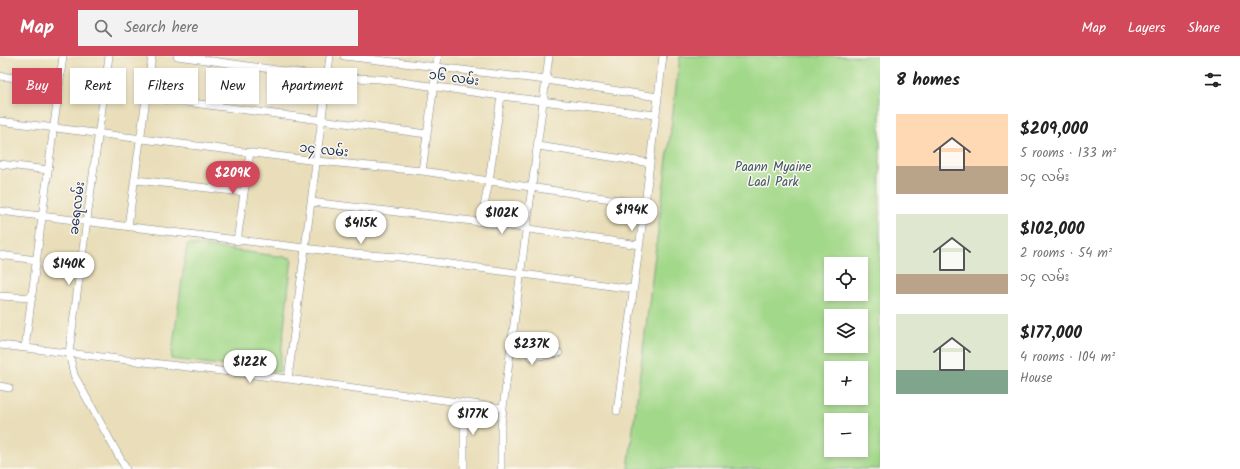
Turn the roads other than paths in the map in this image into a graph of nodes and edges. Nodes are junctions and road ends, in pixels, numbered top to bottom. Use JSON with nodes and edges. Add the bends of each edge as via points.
{"nodes":[{"id":1,"x":63,"y":56,"type":"edge"},
{"id":2,"x":109,"y":56,"type":"edge"},
{"id":3,"x":152,"y":56,"type":"edge"},
{"id":4,"x":178,"y":56,"type":"edge"},
{"id":5,"x":330,"y":56,"type":"edge"},
{"id":6,"x":344,"y":56,"type":"edge"},
{"id":7,"x":438,"y":56,"type":"edge"},
{"id":8,"x":549,"y":56,"type":"edge"},
{"id":9,"x":663,"y":56,"type":"edge"},
{"id":10,"x":218,"y":59,"type":"edge"},
{"id":11,"x":436,"y":66,"type":"junction"},
{"id":12,"x":62,"y":68,"type":"edge"},
{"id":13,"x":151,"y":68,"type":"edge"},
{"id":14,"x":272,"y":68,"type":"edge"},
{"id":15,"x":328,"y":68,"type":"edge"},
{"id":16,"x":0,"y":76,"type":"edge"},
{"id":17,"x":12,"y":77,"type":"edge"},
{"id":18,"x":357,"y":78,"type":"edge"},
{"id":19,"x":546,"y":80,"type":"junction"},
{"id":20,"x":433,"y":86,"type":"junction"},
{"id":21,"x":500,"y":96,"type":"junction"},
{"id":22,"x":658,"y":97,"type":"junction"},
{"id":23,"x":543,"y":101,"type":"junction"},
{"id":24,"x":57,"y":104,"type":"edge"},
{"id":25,"x":147,"y":104,"type":"edge"},
{"id":26,"x":198,"y":104,"type":"edge"},
{"id":27,"x":323,"y":104,"type":"edge"},
{"id":28,"x":655,"y":115,"type":"junction"},
{"id":29,"x":321,"y":120,"type":"junction"},
{"id":30,"x":0,"y":121,"type":"edge"},
{"id":31,"x":54,"y":127,"type":"junction"},
{"id":32,"x":98,"y":133,"type":"junction"},
{"id":33,"x":427,"y":134,"type":"junction"},
{"id":34,"x":141,"y":138,"type":"junction"},
{"id":35,"x":538,"y":146,"type":"junction"},
{"id":36,"x":250,"y":152,"type":"junction"},
{"id":37,"x":317,"y":161,"type":"junction"},
{"id":38,"x":650,"y":163,"type":"junction"},
{"id":39,"x":0,"y":164,"type":"edge"},
{"id":40,"x":48,"y":170,"type":"junction"},
{"id":41,"x":422,"y":171,"type":"junction"},
{"id":42,"x":136,"y":180,"type":"junction"},
{"id":43,"x":489,"y":181,"type":"junction"},
{"id":44,"x":531,"y":188,"type":"junction"},
{"id":45,"x":244,"y":192,"type":"junction"},
{"id":46,"x":311,"y":202,"type":"junction"},
{"id":47,"x":645,"y":204,"type":"junction"},
{"id":48,"x":0,"y":211,"type":"edge"},
{"id":49,"x":42,"y":215,"type":"junction"},
{"id":50,"x":87,"y":221,"type":"junction"},
{"id":51,"x":481,"y":222,"type":"junction"},
{"id":52,"x":128,"y":226,"type":"junction"},
{"id":53,"x":526,"y":229,"type":"junction"},
{"id":54,"x":237,"y":241,"type":"junction"},
{"id":55,"x":639,"y":245,"type":"junction"},
{"id":56,"x":305,"y":248,"type":"junction"},
{"id":57,"x":0,"y":255,"type":"edge"},
{"id":58,"x":36,"y":260,"type":"junction"},
{"id":59,"x":520,"y":273,"type":"junction"},
{"id":60,"x":633,"y":289,"type":"junction"},
{"id":61,"x":0,"y":296,"type":"edge"},
{"id":62,"x":32,"y":298,"type":"junction"},
{"id":63,"x":512,"y":342,"type":"junction"},
{"id":64,"x":0,"y":344,"type":"edge"},
{"id":65,"x":25,"y":348,"type":"junction"},
{"id":66,"x":559,"y":352,"type":"dead end"},
{"id":67,"x":69,"y":353,"type":"junction"},
{"id":68,"x":288,"y":379,"type":"junction"},
{"id":69,"x":0,"y":386,"type":"edge"},
{"id":70,"x":9,"y":388,"type":"dead end"},
{"id":71,"x":464,"y":403,"type":"junction"},
{"id":72,"x":503,"y":408,"type":"junction"},
{"id":73,"x":617,"y":411,"type":"dead end"},
{"id":74,"x":126,"y":469,"type":"edge"},
{"id":75,"x":464,"y":469,"type":"edge"},
{"id":76,"x":501,"y":469,"type":"edge"}],
"edges":[{"from":1,"to":12,"type":"street"},
{"from":2,"to":32,"type":"street","name":"ခရေလမ်း"},
{"from":3,"to":13,"type":"street"},
{"from":4,"to":10,"type":"street","name":"၁၆ လမ်း"},
{"from":5,"to":15,"type":"street"},
{"from":6,"to":11,"type":"street"},
{"from":7,"to":11,"type":"street"},
{"from":8,"to":19,"type":"street"},
{"from":9,"to":22,"type":"street"},
{"from":10,"to":14,"type":"street","name":"၁၆ လမ်း"},
{"from":11,"to":19,"type":"street"},
{"from":11,"to":20,"type":"street"},
{"from":16,"to":17,"type":"street"},
{"from":18,"to":20,"type":"street","name":"၁၆ လမ်း"},
{"from":19,"to":22,"type":"street"},
{"from":19,"to":23,"type":"street"},
{"from":20,"to":21,"type":"street","name":"၁၆ လမ်း"},
{"from":20,"to":33,"type":"street"},
{"from":21,"to":23,"type":"street","name":"၁၆ လမ်း"},
{"from":21,"to":43,"type":"street"},
{"from":22,"to":28,"type":"street"},
{"from":23,"to":28,"type":"street","name":"၁၆ လမ်း"},
{"from":23,"to":35,"type":"street"},
{"from":24,"to":31,"type":"street"},
{"from":25,"to":34,"type":"street"},
{"from":26,"to":29,"type":"street"},
{"from":27,"to":29,"type":"street"},
{"from":28,"to":38,"type":"street"},
{"from":29,"to":33,"type":"street"},
{"from":29,"to":37,"type":"street"},
{"from":30,"to":31,"type":"street","name":"၁၄ လမ်း"},
{"from":31,"to":32,"type":"street","name":"၁၄ လမ်း"},
{"from":31,"to":40,"type":"street"},
{"from":32,"to":34,"type":"street","name":"၁၄ လမ်း"},
{"from":32,"to":50,"type":"street","name":"ခရေလမ်း"},
{"from":33,"to":41,"type":"street"},
{"from":34,"to":36,"type":"street","name":"၁၄ လမ်း"},
{"from":34,"to":42,"type":"street"},
{"from":35,"to":38,"type":"street"},
{"from":35,"to":44,"type":"street"},
{"from":36,"to":37,"type":"street","name":"၁၄ လမ်း"},
{"from":36,"to":45,"type":"street"},
{"from":37,"to":41,"type":"street","name":"၁၄ လမ်း"},
{"from":37,"to":46,"type":"street"},
{"from":38,"to":47,"type":"street"},
{"from":39,"to":40,"type":"street"},
{"from":40,"to":49,"type":"street"},
{"from":41,"to":43,"type":"street","name":"၁၄ လမ်း"},
{"from":42,"to":45,"type":"street"},
{"from":42,"to":52,"type":"street"},
{"from":43,"to":44,"type":"street","name":"၁၄ လမ်း"},
{"from":43,"to":51,"type":"street"},
{"from":44,"to":47,"type":"street","name":"၁၄ လမ်း"},
{"from":44,"to":53,"type":"street"},
{"from":45,"to":54,"type":"street"},
{"from":46,"to":51,"type":"street"},
{"from":46,"to":56,"type":"street"},
{"from":47,"to":55,"type":"street"},
{"from":48,"to":49,"type":"street"},
{"from":49,"to":50,"type":"street"},
{"from":49,"to":58,"type":"street"},
{"from":50,"to":52,"type":"street"},
{"from":50,"to":67,"type":"street","name":"ခရေလမ်း"},
{"from":51,"to":53,"type":"street"},
{"from":52,"to":54,"type":"street"},
{"from":53,"to":55,"type":"street"},
{"from":53,"to":59,"type":"street"},
{"from":54,"to":56,"type":"street"},
{"from":55,"to":60,"type":"street"},
{"from":56,"to":59,"type":"street"},
{"from":56,"to":68,"type":"street"},
{"from":57,"to":58,"type":"street"},
{"from":58,"to":62,"type":"street"},
{"from":59,"to":60,"type":"street"},
{"from":59,"to":63,"type":"street"},
{"from":60,"to":73,"type":"street"},
{"from":61,"to":62,"type":"street"},
{"from":62,"to":65,"type":"street"},
{"from":63,"to":66,"type":"street","via":[[519,344],[532,357]]},
{"from":63,"to":72,"type":"street"},
{"from":64,"to":65,"type":"street"},
{"from":65,"to":67,"type":"street"},
{"from":67,"to":68,"type":"street"},
{"from":67,"to":74,"type":"street","name":"ခရေလမ်း","via":[[74,375]]},
{"from":68,"to":71,"type":"street"},
{"from":69,"to":70,"type":"street"},
{"from":71,"to":72,"type":"street"},
{"from":71,"to":75,"type":"street"},
{"from":72,"to":76,"type":"street"}]}
